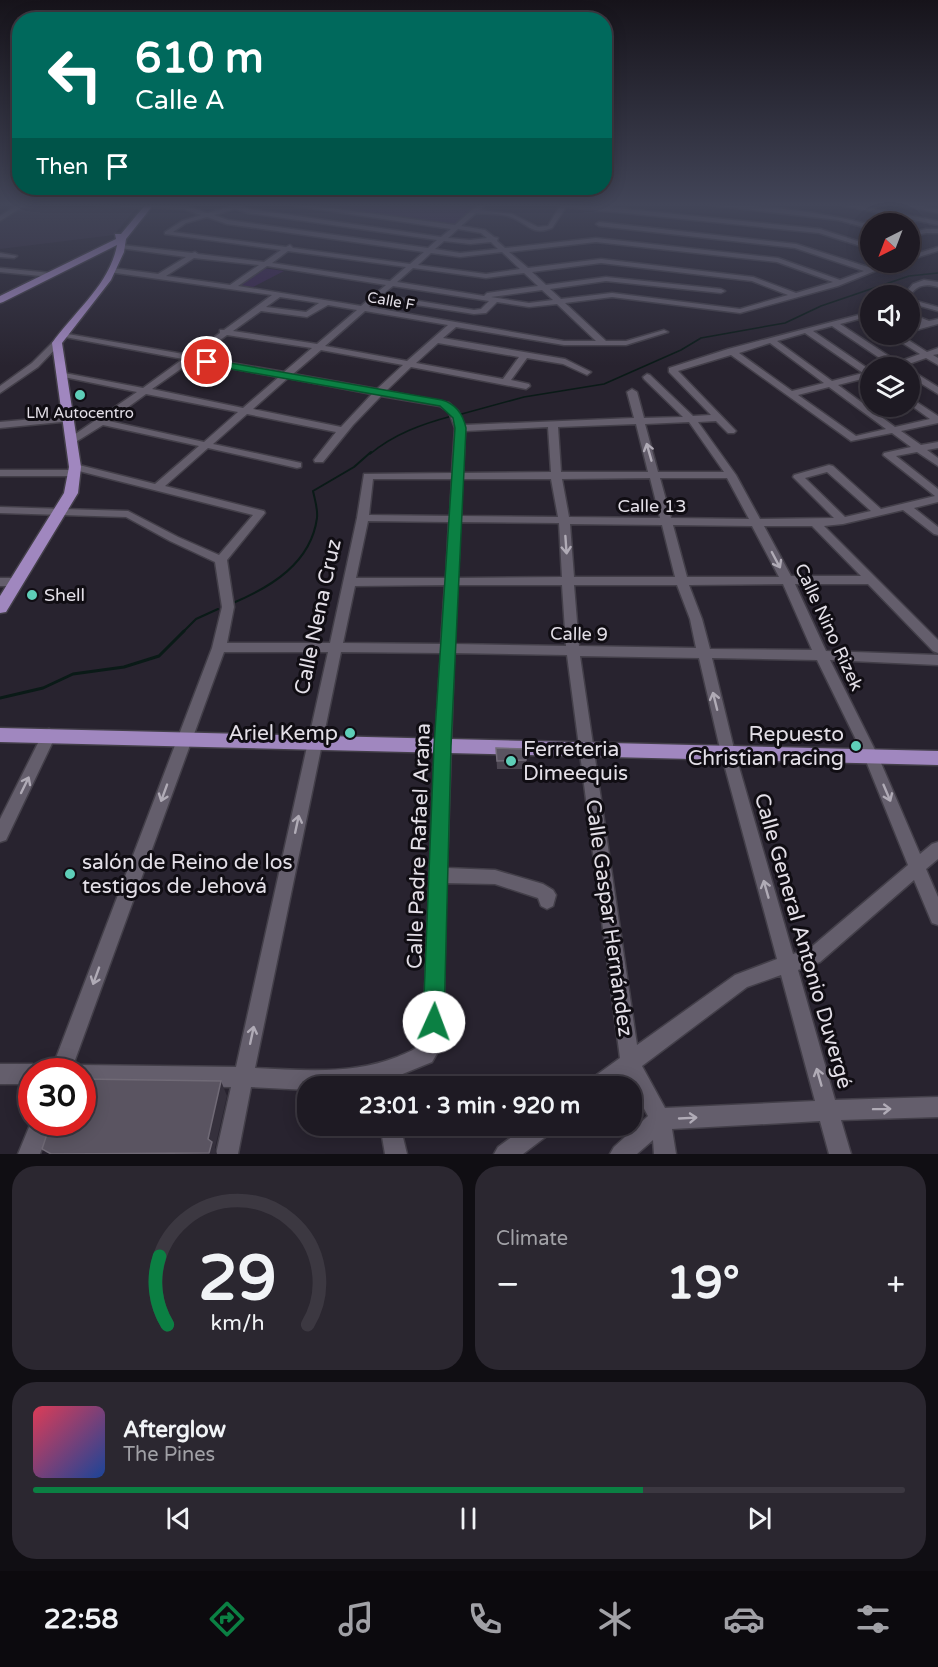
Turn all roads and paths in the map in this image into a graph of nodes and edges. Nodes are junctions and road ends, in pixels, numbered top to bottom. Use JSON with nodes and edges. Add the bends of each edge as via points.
{"nodes":[{"id":1,"x":82,"y":258,"type":"edge"},
{"id":2,"x":116,"y":258,"type":"edge"},
{"id":3,"x":189,"y":258,"type":"edge"},
{"id":4,"x":222,"y":258,"type":"edge"},
{"id":5,"x":274,"y":258,"type":"edge"},
{"id":6,"x":360,"y":258,"type":"edge"},
{"id":7,"x":421,"y":258,"type":"edge"},
{"id":8,"x":517,"y":258,"type":"edge"},
{"id":9,"x":707,"y":258,"type":"edge"},
{"id":10,"x":734,"y":258,"type":"edge"},
{"id":11,"x":835,"y":258,"type":"edge"},
{"id":12,"x":265,"y":264,"type":"junction"},
{"id":13,"x":412,"y":265,"type":"junction"},
{"id":14,"x":860,"y":267,"type":"edge"},
{"id":15,"x":112,"y":270,"type":"junction"},
{"id":16,"x":529,"y":270,"type":"junction"},
{"id":17,"x":1,"y":271,"type":"edge"},
{"id":18,"x":701,"y":273,"type":"junction"},
{"id":19,"x":862,"y":273,"type":"edge"},
{"id":20,"x":46,"y":274,"type":"junction"},
{"id":21,"x":161,"y":276,"type":"junction"},
{"id":22,"x":837,"y":283,"type":"junction"},
{"id":23,"x":393,"y":284,"type":"junction"},
{"id":24,"x":918,"y":285,"type":"edge"},
{"id":25,"x":938,"y":285,"type":"edge"},
{"id":26,"x":232,"y":287,"type":"junction"},
{"id":27,"x":547,"y":287,"type":"junction"},
{"id":28,"x":695,"y":289,"type":"junction"},
{"id":29,"x":721,"y":291,"type":"dead end"},
{"id":30,"x":0,"y":294,"type":"edge"},
{"id":31,"x":279,"y":294,"type":"junction"},
{"id":32,"x":795,"y":295,"type":"junction"},
{"id":33,"x":378,"y":297,"type":"junction"},
{"id":34,"x":475,"y":297,"type":"junction"},
{"id":35,"x":0,"y":300,"type":"edge"},
{"id":36,"x":495,"y":300,"type":"junction"},
{"id":37,"x":563,"y":301,"type":"junction"},
{"id":38,"x":325,"y":303,"type":"junction"},
{"id":39,"x":920,"y":304,"type":"edge"},
{"id":40,"x":258,"y":308,"type":"junction"},
{"id":41,"x":938,"y":309,"type":"edge"},
{"id":42,"x":362,"y":310,"type":"junction"},
{"id":43,"x":860,"y":319,"type":"edge"},
{"id":44,"x":920,"y":320,"type":"edge"},
{"id":45,"x":938,"y":321,"type":"edge"},
{"id":46,"x":834,"y":324,"type":"junction"},
{"id":47,"x":928,"y":324,"type":"junction"},
{"id":48,"x":453,"y":325,"type":"junction"},
{"id":49,"x":920,"y":327,"type":"edge"},
{"id":50,"x":807,"y":331,"type":"junction"},
{"id":51,"x":223,"y":332,"type":"junction"},
{"id":52,"x":664,"y":332,"type":"dead end"},
{"id":53,"x":61,"y":339,"type":"junction"},
{"id":54,"x":437,"y":340,"type":"junction"},
{"id":55,"x":771,"y":340,"type":"junction"},
{"id":56,"x":608,"y":344,"type":"junction"},
{"id":57,"x":910,"y":345,"type":"edge"},
{"id":58,"x":319,"y":347,"type":"junction"},
{"id":59,"x":731,"y":351,"type":"junction"},
{"id":60,"x":938,"y":351,"type":"edge"},
{"id":61,"x":525,"y":355,"type":"junction"},
{"id":62,"x":927,"y":355,"type":"junction"},
{"id":63,"x":882,"y":357,"type":"edge"},
{"id":64,"x":188,"y":358,"type":"junction"},
{"id":65,"x":920,"y":358,"type":"edge"},
{"id":66,"x":938,"y":362,"type":"edge"},
{"id":67,"x":410,"y":364,"type":"junction"},
{"id":68,"x":860,"y":367,"type":"edge"},
{"id":69,"x":587,"y":372,"type":"dead end"},
{"id":70,"x":62,"y":374,"type":"junction"},
{"id":71,"x":647,"y":376,"type":"dead end"},
{"id":72,"x":283,"y":377,"type":"junction"},
{"id":73,"x":860,"y":377,"type":"edge"},
{"id":74,"x":920,"y":379,"type":"edge"},
{"id":75,"x":506,"y":381,"type":"junction"},
{"id":76,"x":831,"y":384,"type":"junction"},
{"id":77,"x":526,"y":386,"type":"dead end"},
{"id":78,"x":147,"y":389,"type":"junction"},
{"id":79,"x":0,"y":390,"type":"edge"},
{"id":80,"x":938,"y":391,"type":"edge"},
{"id":81,"x":378,"y":392,"type":"junction"},
{"id":82,"x":632,"y":392,"type":"dead end"},
{"id":83,"x":790,"y":394,"type":"junction"},
{"id":84,"x":920,"y":408,"type":"edge"},
{"id":85,"x":244,"y":410,"type":"junction"},
{"id":86,"x":718,"y":417,"type":"junction"},
{"id":87,"x":68,"y":419,"type":"junction"},
{"id":88,"x":692,"y":420,"type":"junction"},
{"id":89,"x":938,"y":420,"type":"edge"},
{"id":90,"x":101,"y":422,"type":"junction"},
{"id":91,"x":640,"y":422,"type":"junction"},
{"id":92,"x":459,"y":423,"type":"junction"},
{"id":93,"x":553,"y":424,"type":"junction"},
{"id":94,"x":0,"y":426,"type":"edge"},
{"id":95,"x":341,"y":430,"type":"junction"},
{"id":96,"x":731,"y":431,"type":"dead end"},
{"id":97,"x":894,"y":431,"type":"junction"},
{"id":98,"x":71,"y":441,"type":"junction"},
{"id":99,"x":206,"y":445,"type":"junction"},
{"id":100,"x":938,"y":445,"type":"edge"},
{"id":101,"x":919,"y":449,"type":"junction"},
{"id":102,"x":319,"y":460,"type":"dead end"},
{"id":103,"x":938,"y":463,"type":"edge"},
{"id":104,"x":297,"y":465,"type":"dead end"},
{"id":105,"x":74,"y":470,"type":"junction"},
{"id":106,"x":0,"y":473,"type":"edge"},
{"id":107,"x":457,"y":475,"type":"junction"},
{"id":108,"x":556,"y":475,"type":"junction"},
{"id":109,"x":656,"y":475,"type":"junction"},
{"id":110,"x":731,"y":475,"type":"junction"},
{"id":111,"x":159,"y":486,"type":"junction"},
{"id":112,"x":938,"y":494,"type":"edge"},
{"id":113,"x":938,"y":499,"type":"edge"},
{"id":114,"x":906,"y":507,"type":"junction"},
{"id":115,"x":0,"y":510,"type":"edge"},
{"id":116,"x":62,"y":511,"type":"junction"},
{"id":117,"x":879,"y":513,"type":"junction"},
{"id":118,"x":363,"y":518,"type":"junction"},
{"id":119,"x":455,"y":520,"type":"junction"},
{"id":120,"x":843,"y":521,"type":"junction"},
{"id":121,"x":564,"y":522,"type":"junction"},
{"id":122,"x":668,"y":523,"type":"junction"},
{"id":123,"x":756,"y":523,"type":"junction"},
{"id":124,"x":815,"y":524,"type":"junction"},
{"id":125,"x":938,"y":532,"type":"edge"},
{"id":126,"x":221,"y":560,"type":"junction"},
{"id":127,"x":451,"y":580,"type":"junction"},
{"id":128,"x":682,"y":580,"type":"junction"},
{"id":129,"x":871,"y":580,"type":"junction"},
{"id":130,"x":568,"y":581,"type":"junction"},
{"id":131,"x":0,"y":582,"type":"edge"},
{"id":132,"x":17,"y":582,"type":"junction"},
{"id":133,"x":348,"y":582,"type":"junction"},
{"id":134,"x":788,"y":582,"type":"junction"},
{"id":135,"x":0,"y":608,"type":"edge"},
{"id":136,"x":335,"y":647,"type":"junction"},
{"id":137,"x":219,"y":648,"type":"junction"},
{"id":138,"x":938,"y":648,"type":"edge"},
{"id":139,"x":447,"y":649,"type":"junction"},
{"id":140,"x":573,"y":652,"type":"junction"},
{"id":141,"x":704,"y":654,"type":"junction"},
{"id":142,"x":821,"y":655,"type":"junction"},
{"id":143,"x":938,"y":660,"type":"edge"},
{"id":144,"x":0,"y":735,"type":"edge"},
{"id":145,"x":49,"y":735,"type":"junction"},
{"id":146,"x":185,"y":738,"type":"junction"},
{"id":147,"x":314,"y":742,"type":"junction"},
{"id":148,"x":442,"y":746,"type":"junction"},
{"id":149,"x":585,"y":750,"type":"junction"},
{"id":150,"x":728,"y":753,"type":"junction"},
{"id":151,"x":871,"y":756,"type":"junction"},
{"id":152,"x":938,"y":758,"type":"edge"},
{"id":153,"x":0,"y":835,"type":"edge"},
{"id":154,"x":938,"y":849,"type":"edge"},
{"id":155,"x":918,"y":868,"type":"junction"},
{"id":156,"x":438,"y":875,"type":"junction"},
{"id":157,"x":547,"y":901,"type":"dead end"},
{"id":158,"x":938,"y":917,"type":"edge"},
{"id":159,"x":788,"y":965,"type":"junction"},
{"id":160,"x":66,"y":1058,"type":"edge"},
{"id":161,"x":630,"y":1063,"type":"junction"},
{"id":162,"x":0,"y":1074,"type":"edge"},
{"id":163,"x":18,"y":1074,"type":"edge"},
{"id":164,"x":96,"y":1075,"type":"edge"},
{"id":165,"x":387,"y":1076,"type":"edge"},
{"id":166,"x":612,"y":1076,"type":"edge"},
{"id":167,"x":243,"y":1077,"type":"junction"},
{"id":168,"x":297,"y":1080,"type":"edge"},
{"id":169,"x":938,"y":1107,"type":"edge"},
{"id":170,"x":828,"y":1110,"type":"junction"},
{"id":171,"x":660,"y":1119,"type":"junction"},
{"id":172,"x":36,"y":1136,"type":"edge"},
{"id":173,"x":392,"y":1136,"type":"edge"},
{"id":174,"x":530,"y":1136,"type":"edge"},
{"id":175,"x":29,"y":1154,"type":"edge"},
{"id":176,"x":226,"y":1154,"type":"edge"},
{"id":177,"x":396,"y":1154,"type":"edge"},
{"id":178,"x":506,"y":1154,"type":"edge"},
{"id":179,"x":621,"y":1154,"type":"edge"},
{"id":180,"x":665,"y":1154,"type":"edge"},
{"id":181,"x":840,"y":1154,"type":"edge"}],
"edges":[{"from":1,"to":20,"type":"main road"},
{"from":2,"to":15,"type":"main road"},
{"from":3,"to":21,"type":"street"},
{"from":4,"to":12,"type":"street"},
{"from":5,"to":12,"type":"street"},
{"from":6,"to":13,"type":"street"},
{"from":7,"to":13,"type":"street"},
{"from":8,"to":16,"type":"street"},
{"from":9,"to":18,"type":"street"},
{"from":10,"to":22,"type":"street","via":[[788,266]]},
{"from":11,"to":14,"type":"street"},
{"from":12,"to":23,"type":"street"},
{"from":12,"to":26,"type":"street"},
{"from":13,"to":16,"type":"street","via":[[486,276]]},
{"from":13,"to":23,"type":"street"},
{"from":15,"to":21,"type":"street","name":"Calle F"},
{"from":15,"to":53,"type":"main road"},
{"from":16,"to":18,"type":"street","via":[[601,261]]},
{"from":16,"to":27,"type":"street"},
{"from":17,"to":20,"type":"street"},
{"from":18,"to":28,"type":"street"},
{"from":18,"to":32,"type":"street","via":[[753,279]]},
{"from":19,"to":22,"type":"street"},
{"from":20,"to":30,"type":"main road"},
{"from":20,"to":35,"type":"main road"},
{"from":21,"to":26,"type":"street","name":"Calle F"},
{"from":22,"to":32,"type":"street"},
{"from":23,"to":33,"type":"street"},
{"from":23,"to":34,"type":"street"},
{"from":24,"to":25,"type":"street"},
{"from":26,"to":31,"type":"street","name":"Calle F"},
{"from":27,"to":28,"type":"street","via":[[606,279]]},
{"from":27,"to":34,"type":"street"},
{"from":27,"to":37,"type":"street"},
{"from":28,"to":29,"type":"street"},
{"from":31,"to":38,"type":"street","name":"Calle F"},
{"from":31,"to":40,"type":"street"},
{"from":32,"to":37,"type":"street","via":[[740,311],[612,295]]},
{"from":33,"to":36,"type":"street","via":[[478,312]]},
{"from":33,"to":42,"type":"street"},
{"from":34,"to":36,"type":"street"},
{"from":36,"to":37,"type":"street","via":[[529,305]]},
{"from":37,"to":56,"type":"street"},
{"from":38,"to":40,"type":"street","via":[[307,315]]},
{"from":38,"to":42,"type":"street","name":"Calle F"},
{"from":39,"to":41,"type":"street"},
{"from":40,"to":51,"type":"street"},
{"from":42,"to":48,"type":"street","name":"Calle F"},
{"from":42,"to":58,"type":"street"},
{"from":43,"to":46,"type":"street"},
{"from":44,"to":47,"type":"street"},
{"from":45,"to":47,"type":"street"},
{"from":46,"to":50,"type":"street"},
{"from":46,"to":63,"type":"street"},
{"from":47,"to":49,"type":"street"},
{"from":48,"to":54,"type":"street"},
{"from":48,"to":56,"type":"street","name":"Calle F","via":[[564,343]]},
{"from":50,"to":55,"type":"street"},
{"from":50,"to":68,"type":"street"},
{"from":51,"to":58,"type":"street"},
{"from":51,"to":64,"type":"street"},
{"from":52,"to":56,"type":"street","name":"Calle F"},
{"from":53,"to":64,"type":"street"},
{"from":53,"to":70,"type":"main road"},
{"from":53,"to":79,"type":"street","via":[[35,365]]},
{"from":54,"to":61,"type":"street"},
{"from":54,"to":67,"type":"street"},
{"from":55,"to":59,"type":"street"},
{"from":55,"to":76,"type":"street"},
{"from":57,"to":62,"type":"street"},
{"from":58,"to":67,"type":"street"},
{"from":58,"to":72,"type":"street"},
{"from":59,"to":83,"type":"street"},
{"from":59,"to":86,"type":"street","via":[[672,370]]},
{"from":60,"to":62,"type":"street"},
{"from":61,"to":69,"type":"street","via":[[566,362]]},
{"from":61,"to":75,"type":"street"},
{"from":62,"to":65,"type":"street"},
{"from":62,"to":66,"type":"street"},
{"from":64,"to":72,"type":"street"},
{"from":64,"to":78,"type":"street"},
{"from":67,"to":75,"type":"street"},
{"from":67,"to":81,"type":"street"},
{"from":70,"to":78,"type":"street"},
{"from":70,"to":87,"type":"main road"},
{"from":71,"to":88,"type":"street","name":"Calle Nino Rizek"},
{"from":72,"to":81,"type":"street"},
{"from":72,"to":85,"type":"street"},
{"from":73,"to":76,"type":"street"},
{"from":74,"to":80,"type":"street"},
{"from":75,"to":77,"type":"street"},
{"from":76,"to":83,"type":"street"},
{"from":76,"to":97,"type":"street"},
{"from":78,"to":85,"type":"street"},
{"from":78,"to":90,"type":"street"},
{"from":81,"to":92,"type":"street","via":[[448,406]]},
{"from":81,"to":95,"type":"street"},
{"from":82,"to":91,"type":"street","name":"Calle General Antonio Duvergé"},
{"from":83,"to":97,"type":"street","via":[[854,439]]},
{"from":84,"to":89,"type":"street"},
{"from":85,"to":95,"type":"street"},
{"from":85,"to":99,"type":"street"},
{"from":86,"to":88,"type":"street"},
{"from":86,"to":96,"type":"street"},
{"from":87,"to":94,"type":"street"},
{"from":87,"to":98,"type":"main road"},
{"from":88,"to":91,"type":"street"},
{"from":88,"to":110,"type":"street","name":"Calle Nino Rizek"},
{"from":89,"to":97,"type":"street"},
{"from":90,"to":98,"type":"street"},
{"from":90,"to":99,"type":"street"},
{"from":91,"to":93,"type":"street"},
{"from":109,"to":91,"type":"street","name":"Calle General Antonio Duvergé","one_way":true},
{"from":92,"to":93,"type":"street"},
{"from":92,"to":107,"type":"street","name":"Calle Padre Rafael Arana"},
{"from":93,"to":108,"type":"street","name":"Calle Gaspar Hernández"},
{"from":95,"to":102,"type":"street"},
{"from":97,"to":101,"type":"street"},
{"from":98,"to":105,"type":"main road"},
{"from":99,"to":104,"type":"street"},
{"from":99,"to":111,"type":"street"},
{"from":100,"to":101,"type":"street"},
{"from":101,"to":103,"type":"street"},
{"from":101,"to":112,"type":"street","via":[[888,455]]},
{"from":105,"to":106,"type":"street"},
{"from":105,"to":111,"type":"street"},
{"from":105,"to":116,"type":"main road","via":[[71,493]]},
{"from":107,"to":108,"type":"street"},
{"from":107,"to":118,"type":"street","name":"Calle Nena Cruz","via":[[368,476]]},
{"from":107,"to":119,"type":"street","name":"Calle Padre Rafael Arana"},
{"from":108,"to":109,"type":"street"},
{"from":108,"to":121,"type":"street","name":"Calle Gaspar Hernández"},
{"from":109,"to":110,"type":"street"},
{"from":109,"to":122,"type":"street","name":"Calle General Antonio Duvergé"},
{"from":110,"to":123,"type":"street","name":"Calle Nino Rizek"},
{"from":111,"to":126,"type":"street","via":[[260,513]]},
{"from":113,"to":114,"type":"street","name":"Calle 13"},
{"from":114,"to":117,"type":"street","name":"Calle 13"},
{"from":114,"to":125,"type":"street"},
{"from":115,"to":116,"type":"street"},
{"from":116,"to":126,"type":"street","via":[[128,514]]},
{"from":116,"to":132,"type":"main road"},
{"from":117,"to":120,"type":"street","name":"Calle 13"},
{"from":117,"to":120,"type":"street","via":[[829,468],[798,477]]},
{"from":118,"to":119,"type":"street","name":"Calle 13"},
{"from":118,"to":133,"type":"street","name":"Calle Nena Cruz"},
{"from":119,"to":121,"type":"street","name":"Calle 13"},
{"from":119,"to":127,"type":"street","name":"Calle Padre Rafael Arana"},
{"from":120,"to":124,"type":"street","name":"Calle 13"},
{"from":121,"to":122,"type":"street","name":"Calle 13"},
{"from":121,"to":130,"type":"street","name":"Calle Gaspar Hernández","one_way":true},
{"from":122,"to":123,"type":"street","name":"Calle 13"},
{"from":122,"to":128,"type":"street","name":"Calle General Antonio Duvergé"},
{"from":123,"to":124,"type":"street","name":"Calle 13"},
{"from":123,"to":134,"type":"street","name":"Calle Nino Rizek","one_way":true},
{"from":124,"to":129,"type":"street"},
{"from":126,"to":137,"type":"street","via":[[228,608]]},
{"from":127,"to":130,"type":"street"},
{"from":127,"to":133,"type":"street"},
{"from":127,"to":139,"type":"street","name":"Calle Padre Rafael Arana"},
{"from":128,"to":130,"type":"street"},
{"from":128,"to":134,"type":"street"},
{"from":128,"to":141,"type":"street","name":"Calle General Antonio Duvergé"},
{"from":129,"to":134,"type":"street"},
{"from":129,"to":138,"type":"street"},
{"from":130,"to":140,"type":"street","name":"Calle Gaspar Hernández"},
{"from":131,"to":132,"type":"street"},
{"from":132,"to":135,"type":"main road"},
{"from":133,"to":136,"type":"street","name":"Calle Nena Cruz"},
{"from":134,"to":142,"type":"street","name":"Calle Nino Rizek"},
{"from":136,"to":137,"type":"street","name":"Calle 9"},
{"from":136,"to":139,"type":"street","name":"Calle 9"},
{"from":136,"to":147,"type":"street","name":"Calle Nena Cruz"},
{"from":137,"to":146,"type":"street"},
{"from":139,"to":140,"type":"street","name":"Calle 9"},
{"from":139,"to":148,"type":"street","name":"Calle Padre Rafael Arana"},
{"from":140,"to":141,"type":"street","name":"Calle 9"},
{"from":140,"to":149,"type":"street","name":"Calle Gaspar Hernández"},
{"from":141,"to":142,"type":"street","name":"Calle 9"},
{"from":150,"to":141,"type":"street","name":"Calle General Antonio Duvergé","one_way":true},
{"from":142,"to":143,"type":"street","name":"Calle 9"},
{"from":142,"to":151,"type":"street","name":"Calle Nino Rizek"},
{"from":144,"to":145,"type":"main road"},
{"from":145,"to":146,"type":"main road"},
{"from":153,"to":145,"type":"street","one_way":true},
{"from":146,"to":147,"type":"main road"},
{"from":146,"to":160,"type":"street","one_way":true},
{"from":147,"to":148,"type":"main road"},
{"from":167,"to":147,"type":"street","name":"Calle Nena Cruz","one_way":true},
{"from":148,"to":149,"type":"main road"},
{"from":148,"to":156,"type":"street","name":"Calle Padre Rafael Arana"},
{"from":149,"to":150,"type":"main road"},
{"from":149,"to":161,"type":"street","name":"Calle Gaspar Hernández"},
{"from":150,"to":151,"type":"main road"},
{"from":159,"to":150,"type":"street","name":"Calle General Antonio Duvergé","one_way":true},
{"from":151,"to":152,"type":"main road"},
{"from":151,"to":155,"type":"street","name":"Calle Nino Rizek","one_way":true},
{"from":154,"to":155,"type":"street"},
{"from":155,"to":158,"type":"street","name":"Calle Nino Rizek"},
{"from":155,"to":159,"type":"street","via":[[830,945],[814,956]]},
{"from":156,"to":157,"type":"street","via":[[495,877],[543,892]]},
{"from":156,"to":165,"type":"street","name":"Calle Padre Rafael Arana","via":[[433,1043],[425,1055]]},
{"from":159,"to":161,"type":"street","via":[[741,981]]},
{"from":170,"to":159,"type":"street","name":"Calle General Antonio Duvergé","one_way":true},
{"from":161,"to":166,"type":"street"},
{"from":161,"to":171,"type":"street","name":"Calle Gaspar Hernández"},
{"from":162,"to":163,"type":"street"},
{"from":164,"to":167,"type":"street"},
{"from":167,"to":168,"type":"street"},
{"from":167,"to":176,"type":"street","name":"Calle Nena Cruz"},
{"from":170,"to":169,"type":"street","one_way":true},
{"from":171,"to":170,"type":"street","one_way":true},
{"from":170,"to":181,"type":"street","name":"Calle General Antonio Duvergé"},
{"from":171,"to":179,"type":"street"},
{"from":171,"to":180,"type":"street","name":"Calle Gaspar Hernández"},
{"from":172,"to":175,"type":"street"},
{"from":173,"to":177,"type":"street"},
{"from":174,"to":178,"type":"street"}]}
